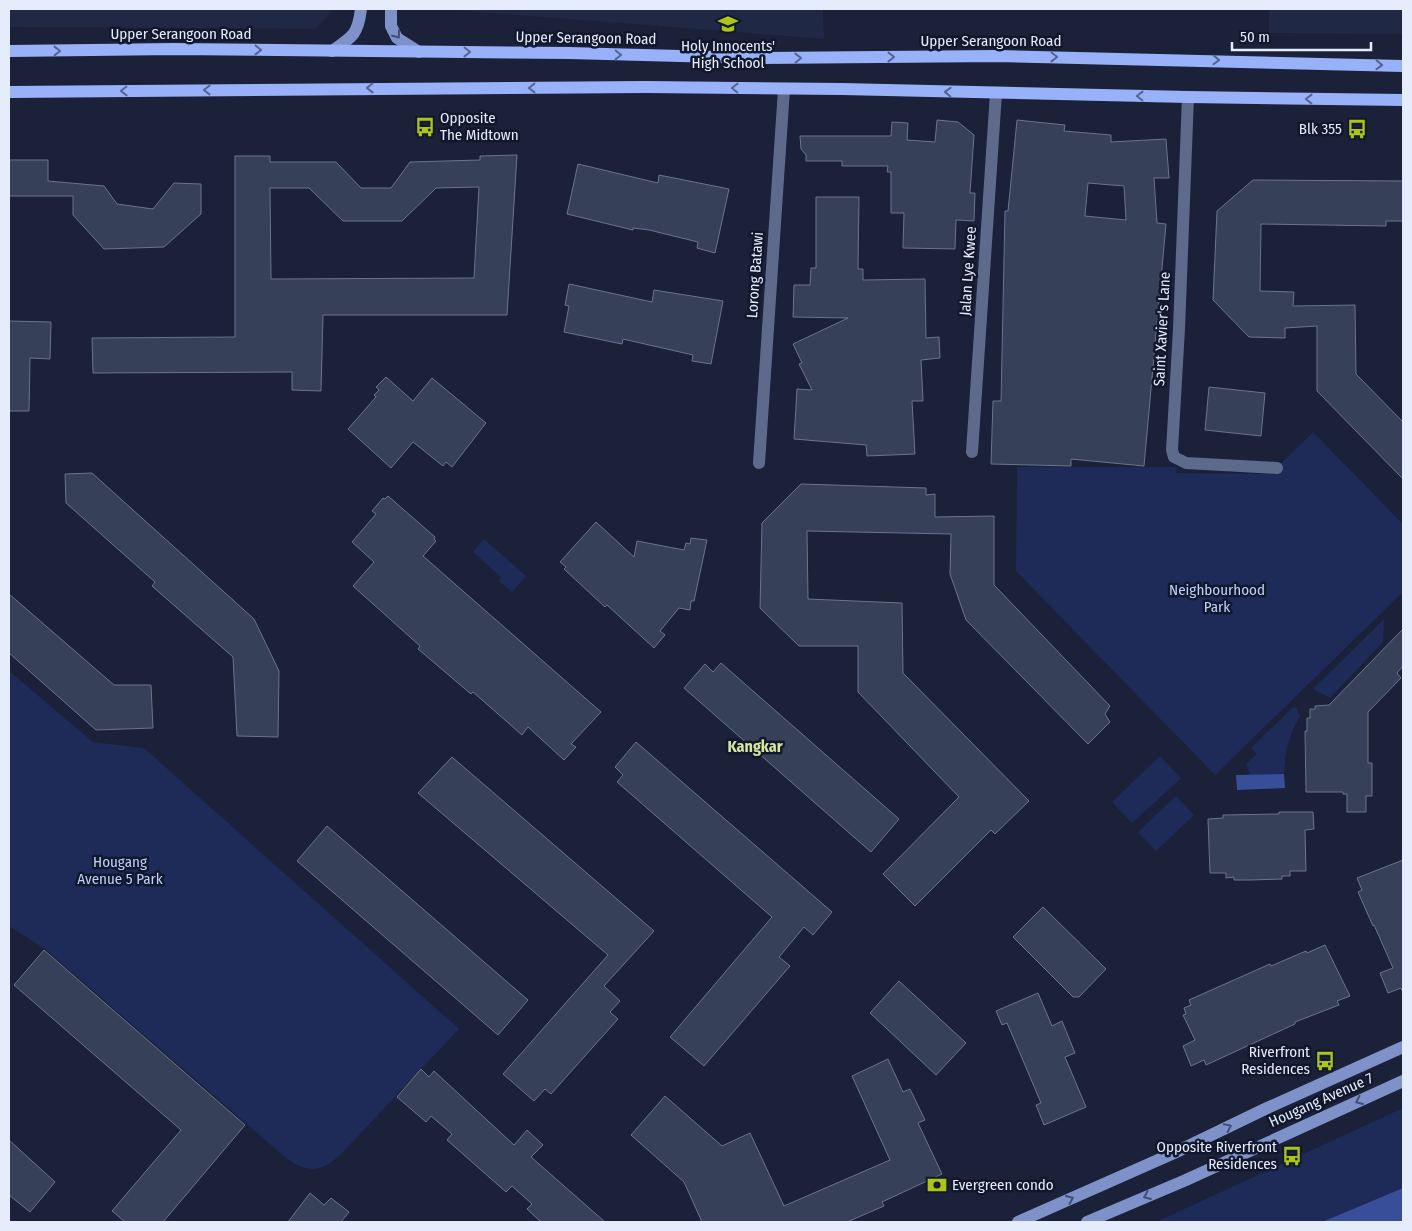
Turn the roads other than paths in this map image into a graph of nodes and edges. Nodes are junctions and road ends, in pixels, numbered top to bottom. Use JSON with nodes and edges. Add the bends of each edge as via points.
{"nodes":[{"id":1,"x":361,"y":9,"type":"edge"},
{"id":2,"x":391,"y":9,"type":"edge"},
{"id":3,"x":9,"y":51,"type":"edge"},
{"id":4,"x":332,"y":51,"type":"junction"},
{"id":5,"x":418,"y":52,"type":"junction"},
{"id":6,"x":1403,"y":66,"type":"edge"},
{"id":7,"x":784,"y":89,"type":"junction"},
{"id":8,"x":9,"y":92,"type":"edge"},
{"id":9,"x":996,"y":93,"type":"junction"},
{"id":10,"x":1188,"y":97,"type":"junction"},
{"id":11,"x":1403,"y":100,"type":"edge"},
{"id":12,"x":972,"y":452,"type":"dead end"},
{"id":13,"x":759,"y":463,"type":"dead end"},
{"id":14,"x":1277,"y":468,"type":"dead end"},
{"id":15,"x":1403,"y":1048,"type":"edge"},
{"id":16,"x":1403,"y":1081,"type":"edge"},
{"id":17,"x":1018,"y":1222,"type":"edge"},
{"id":18,"x":1088,"y":1222,"type":"edge"}],
"edges":[{"from":1,"to":4,"type":"main road","via":[[358,27],[348,40]]},
{"from":2,"to":5,"type":"main road","one_way":true,"via":[[391,26],[398,38]]},
{"from":3,"to":4,"type":"main road","name":"Upper Serangoon Road","one_way":true},
{"from":4,"to":5,"type":"main road","name":"Upper Serangoon Road"},
{"from":5,"to":6,"type":"main road","name":"Upper Serangoon Road","one_way":true,"via":[[754,58],[1008,56]]},
{"from":7,"to":8,"type":"main road","one_way":true,"via":[[628,87]]},
{"from":9,"to":7,"type":"main road","one_way":true},
{"from":7,"to":13,"type":"street","name":"Lorong Batawi"},
{"from":10,"to":9,"type":"main road","one_way":true},
{"from":9,"to":12,"type":"street","name":"Jalan Lye Kwee"},
{"from":11,"to":10,"type":"main road","one_way":true},
{"from":10,"to":14,"type":"street","name":"Saint Xavier's Lane","via":[[1172,450],[1174,457],[1186,463]]},
{"from":17,"to":15,"type":"main road","name":"Hougang Avenue 7","one_way":true},
{"from":16,"to":18,"type":"main road","name":"Hougang Avenue 7","one_way":true}]}
